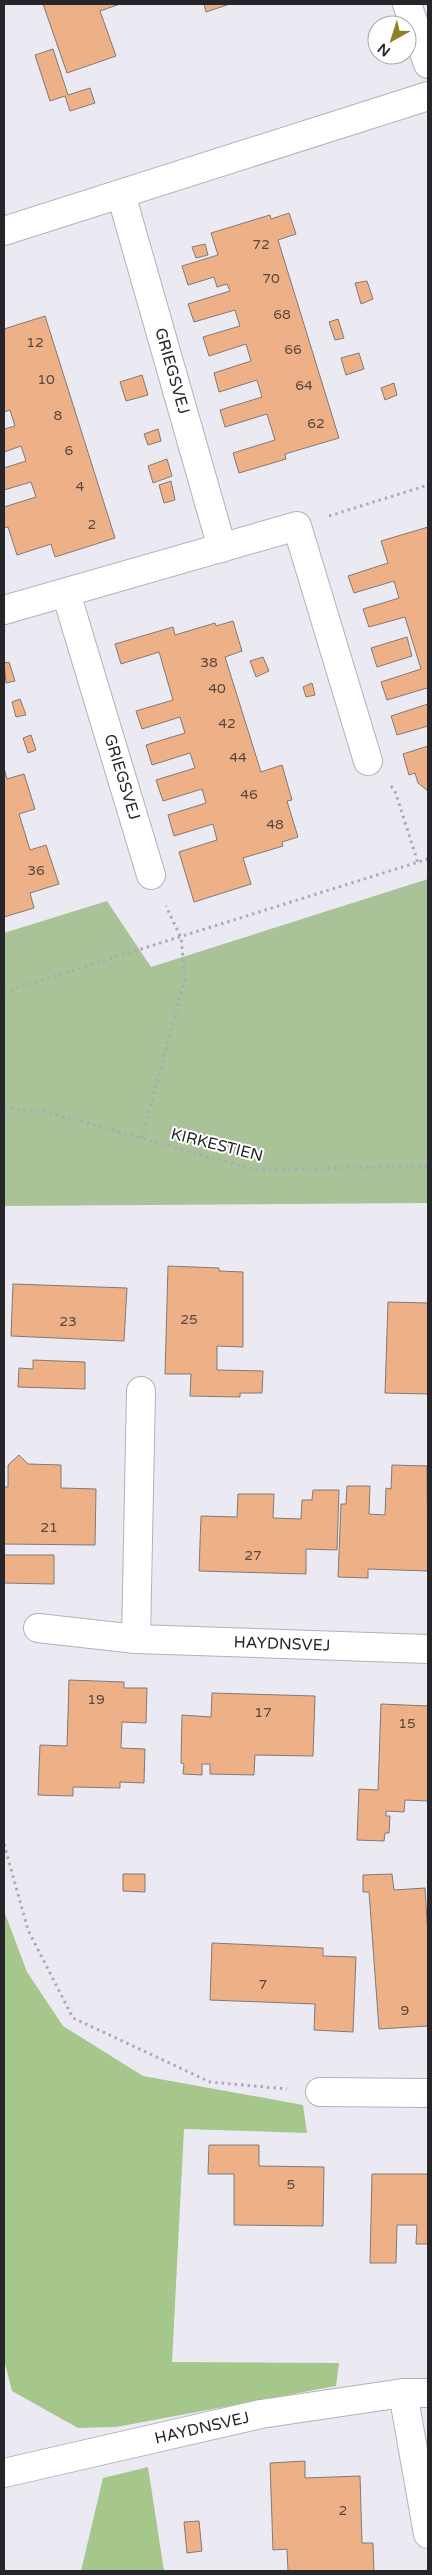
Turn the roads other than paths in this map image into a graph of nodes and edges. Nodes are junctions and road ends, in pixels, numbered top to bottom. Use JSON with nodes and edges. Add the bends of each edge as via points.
{"nodes":[{"id":1,"x":407,"y":4,"type":"edge"},
{"id":2,"x":428,"y":64,"type":"edge"},
{"id":3,"x":428,"y":96,"type":"edge"},
{"id":4,"x":121,"y":194,"type":"junction"},
{"id":5,"x":4,"y":231,"type":"edge"},
{"id":6,"x":222,"y":548,"type":"junction"},
{"id":7,"x":66,"y":593,"type":"junction"},
{"id":8,"x":4,"y":610,"type":"edge"},
{"id":9,"x":368,"y":761,"type":"road end"},
{"id":10,"x":151,"y":875,"type":"road end"},
{"id":11,"x":141,"y":1391,"type":"dead end"},
{"id":12,"x":38,"y":1628,"type":"dead end"},
{"id":13,"x":136,"y":1639,"type":"junction"},
{"id":14,"x":428,"y":1649,"type":"edge"},
{"id":15,"x":320,"y":2092,"type":"road end"},
{"id":16,"x":428,"y":2093,"type":"edge"},
{"id":17,"x":415,"y":2393,"type":"edge"},
{"id":18,"x":4,"y":2474,"type":"edge"},
{"id":19,"x":428,"y":2534,"type":"edge"}],
"edges":[{"from":1,"to":2,"type":"street"},
{"from":3,"to":4,"type":"street"},
{"from":4,"to":5,"type":"street"},
{"from":4,"to":6,"type":"street","name":"GRIEGSVEJ"},
{"from":6,"to":7,"type":"street"},
{"from":6,"to":9,"type":"street","via":[[297,526]]},
{"from":7,"to":8,"type":"street"},
{"from":7,"to":10,"type":"street","name":"GRIEGSVEJ"},
{"from":11,"to":13,"type":"street"},
{"from":12,"to":13,"type":"street","name":"HAYDNSVEJ"},
{"from":13,"to":14,"type":"street","name":"HAYDNSVEJ"},
{"from":15,"to":16,"type":"street"},
{"from":17,"to":18,"type":"street","name":"HAYDNSVEJ","via":[[261,2414]]},
{"from":17,"to":19,"type":"street","name":"HAYDNSVEJ"}]}
